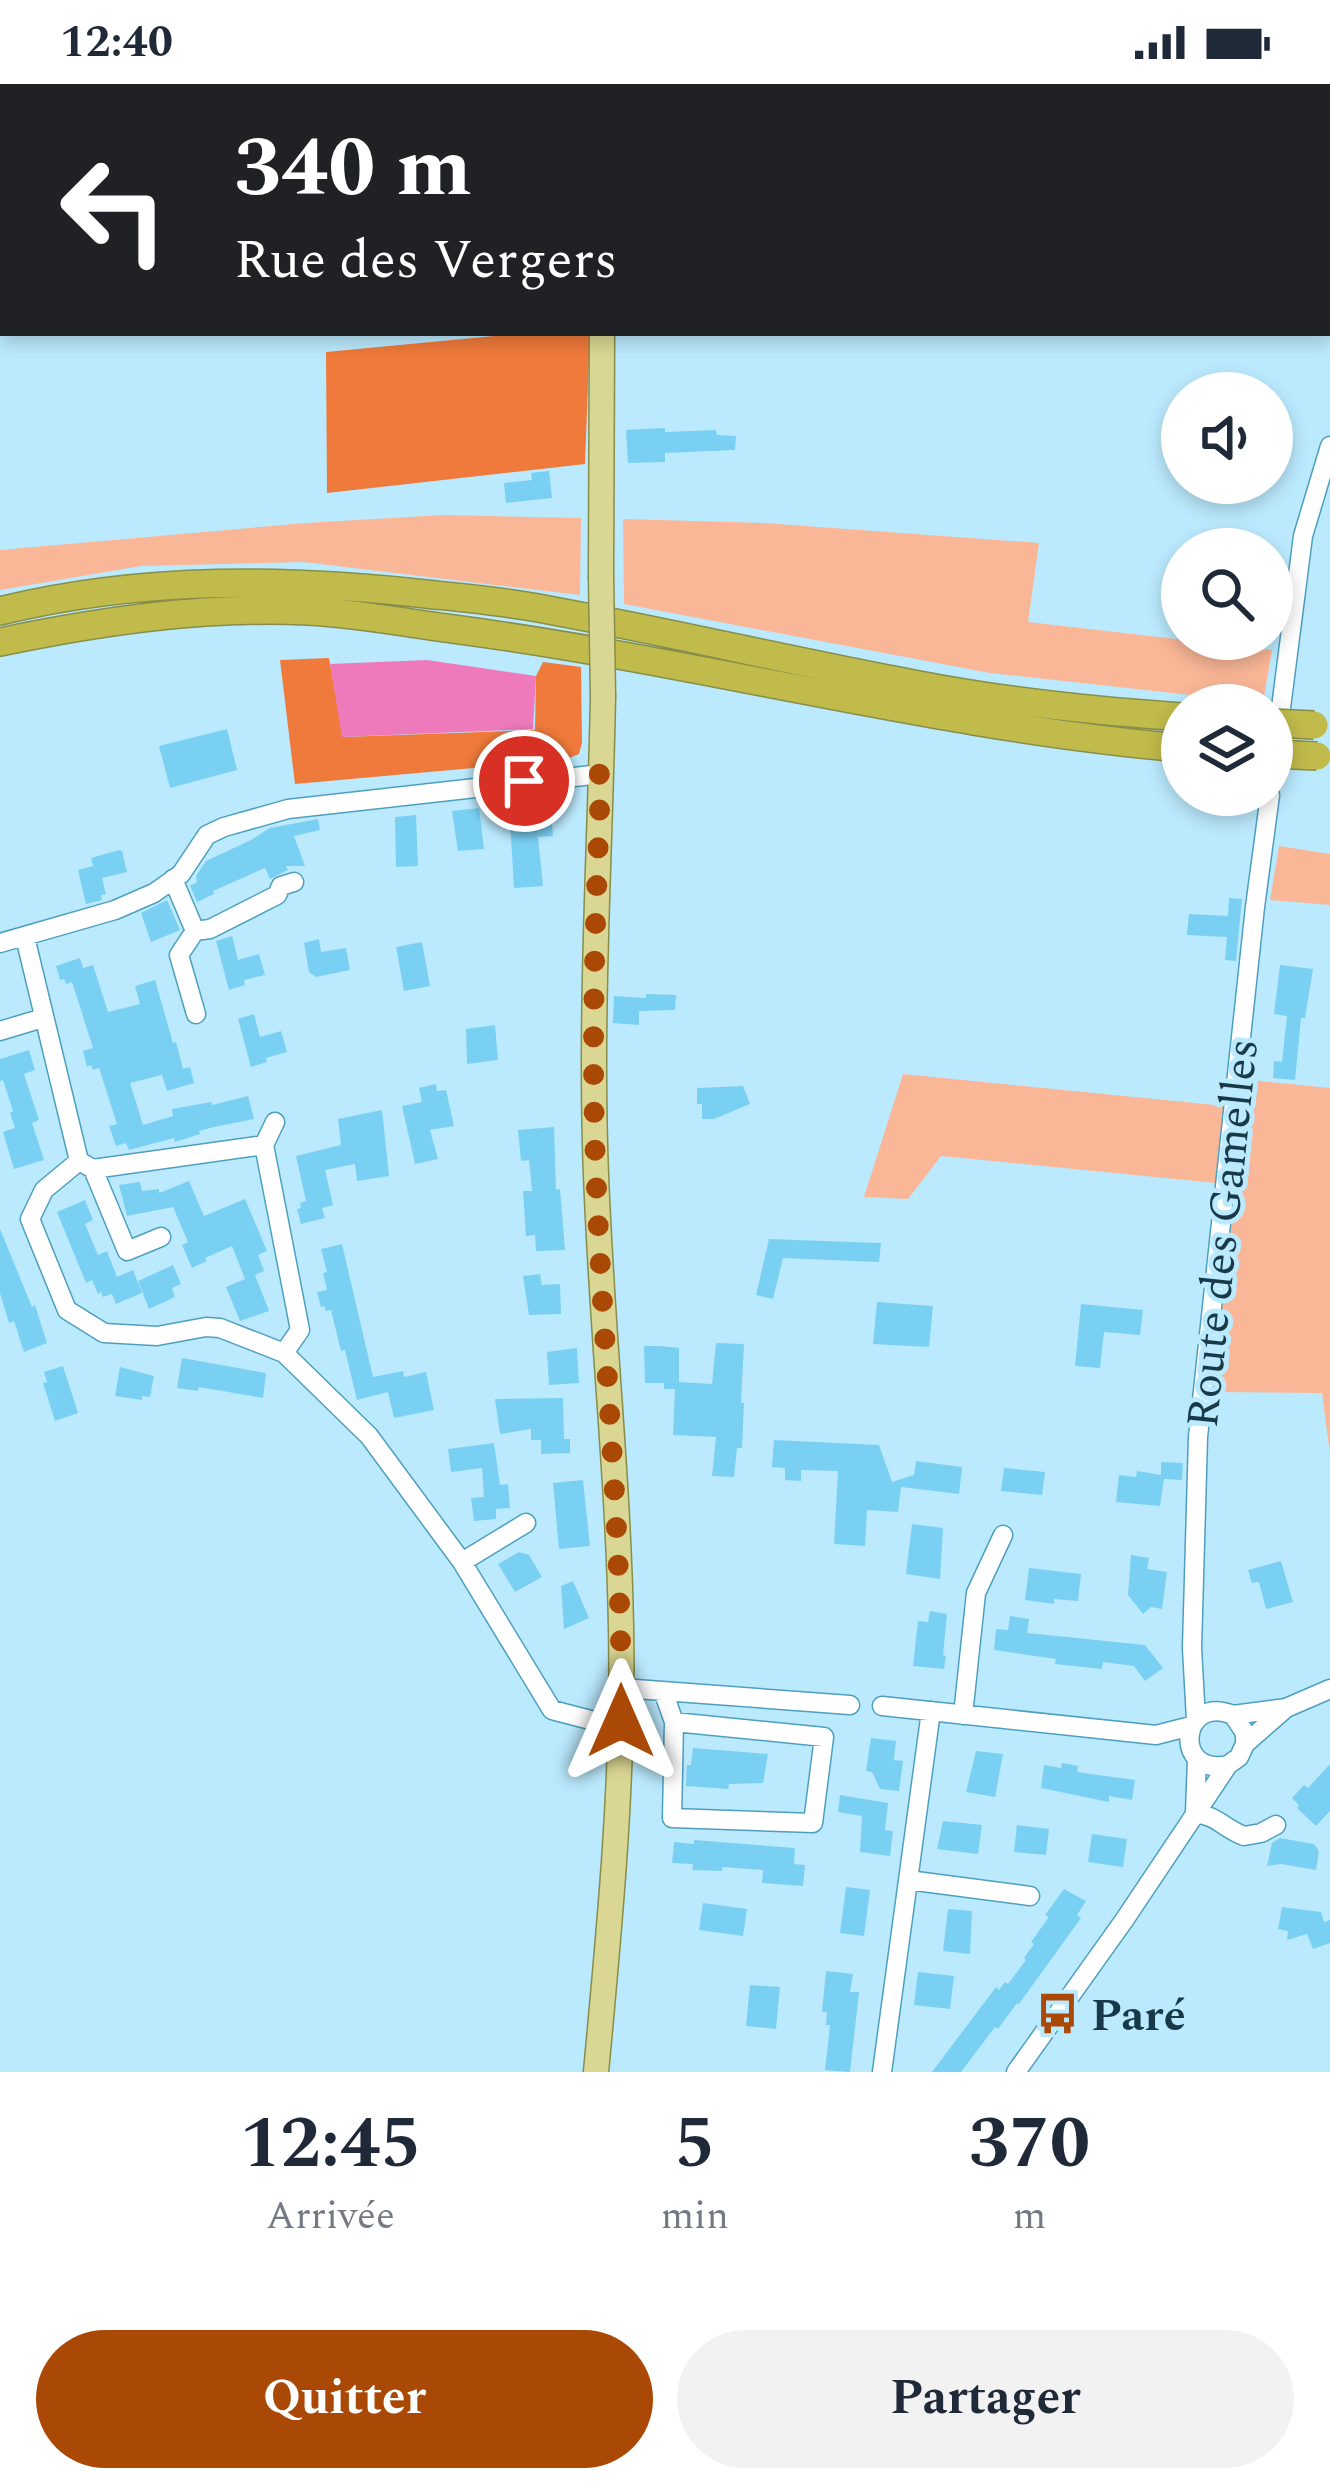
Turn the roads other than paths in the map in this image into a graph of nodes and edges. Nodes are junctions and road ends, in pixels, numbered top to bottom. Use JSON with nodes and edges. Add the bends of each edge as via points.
{"nodes":[{"id":1,"x":602,"y":336,"type":"edge"},
{"id":2,"x":1330,"y":446,"type":"edge"},
{"id":3,"x":0,"y":610,"type":"edge"},
{"id":4,"x":0,"y":642,"type":"edge"},
{"id":5,"x":1284,"y":684,"type":"edge"},
{"id":6,"x":1161,"y":716,"type":"edge"},
{"id":7,"x":1161,"y":746,"type":"edge"},
{"id":8,"x":1293,"y":755,"type":"edge"},
{"id":9,"x":1323,"y":756,"type":"edge"},
{"id":10,"x":601,"y":774,"type":"junction"},
{"id":11,"x":1267,"y":816,"type":"edge"},
{"id":12,"x":173,"y":879,"type":"junction"},
{"id":13,"x":294,"y":882,"type":"dead end"},
{"id":14,"x":195,"y":931,"type":"junction"},
{"id":15,"x":25,"y":937,"type":"junction"},
{"id":16,"x":0,"y":943,"type":"edge"},
{"id":17,"x":196,"y":1014,"type":"dead end"},
{"id":18,"x":44,"y":1018,"type":"junction"},
{"id":19,"x":0,"y":1031,"type":"edge"},
{"id":20,"x":275,"y":1122,"type":"dead end"},
{"id":21,"x":264,"y":1145,"type":"junction"},
{"id":22,"x":86,"y":1165,"type":"junction"},
{"id":23,"x":161,"y":1238,"type":"dead end"},
{"id":24,"x":284,"y":1353,"type":"junction"},
{"id":25,"x":526,"y":1523,"type":"dead end"},
{"id":26,"x":1003,"y":1535,"type":"dead end"},
{"id":27,"x":462,"y":1562,"type":"junction"},
{"id":28,"x":1193,"y":1673,"type":"junction"},
{"id":29,"x":622,"y":1688,"type":"junction"},
{"id":30,"x":1330,"y":1689,"type":"edge"},
{"id":31,"x":663,"y":1691,"type":"junction"},
{"id":32,"x":850,"y":1706,"type":"dead end"},
{"id":33,"x":882,"y":1706,"type":"dead end"},
{"id":34,"x":1286,"y":1708,"type":"junction"},
{"id":35,"x":931,"y":1711,"type":"junction"},
{"id":36,"x":1228,"y":1713,"type":"junction"},
{"id":37,"x":963,"y":1714,"type":"junction"},
{"id":38,"x":621,"y":1721,"type":"junction"},
{"id":39,"x":674,"y":1723,"type":"junction"},
{"id":40,"x":1193,"y":1723,"type":"junction"},
{"id":41,"x":1156,"y":1735,"type":"junction"},
{"id":42,"x":1245,"y":1744,"type":"junction"},
{"id":43,"x":1194,"y":1755,"type":"junction"},
{"id":44,"x":1228,"y":1766,"type":"junction"},
{"id":45,"x":1195,"y":1813,"type":"junction"},
{"id":46,"x":1276,"y":1825,"type":"dead end"},
{"id":47,"x":908,"y":1880,"type":"junction"},
{"id":48,"x":1030,"y":1896,"type":"dead end"},
{"id":49,"x":596,"y":2072,"type":"edge"},
{"id":50,"x":882,"y":2072,"type":"edge"},
{"id":51,"x":1016,"y":2072,"type":"edge"}],
"edges":[{"from":1,"to":10,"type":"main road","bridge":true},
{"from":2,"to":5,"type":"street","via":[[1303,536]]},
{"from":3,"to":6,"type":"highway","via":[[171,586],[370,587],[523,605],[925,686]]},
{"from":4,"to":7,"type":"highway","via":[[145,616],[310,611],[535,640],[938,717]]},
{"from":8,"to":9,"type":"highway","bridge":true},
{"from":10,"to":12,"type":"street","via":[[289,809],[207,836]]},
{"from":10,"to":29,"type":"main road","via":[[595,1147]]},
{"from":11,"to":28,"type":"street","name":"Route des Gamelles","via":[[1198,1437]]},
{"from":12,"to":14,"type":"street"},
{"from":12,"to":15,"type":"street","via":[[115,910]]},
{"from":13,"to":14,"type":"street"},
{"from":14,"to":17,"type":"street","via":[[179,955]]},
{"from":15,"to":16,"type":"street"},
{"from":15,"to":18,"type":"street"},
{"from":18,"to":19,"type":"street"},
{"from":18,"to":22,"type":"street"},
{"from":20,"to":21,"type":"street"},
{"from":21,"to":22,"type":"street"},
{"from":21,"to":24,"type":"street","via":[[300,1330]]},
{"from":22,"to":23,"type":"street","via":[[127,1251]]},
{"from":22,"to":24,"type":"street","via":[[44,1190],[30,1219],[67,1310],[104,1333],[220,1328]]},
{"from":24,"to":27,"type":"street","via":[[369,1436]]},
{"from":25,"to":27,"type":"street"},
{"from":26,"to":37,"type":"street","via":[[976,1593]]},
{"from":27,"to":38,"type":"street","via":[[552,1710]]},
{"from":28,"to":36,"type":"street"},
{"from":28,"to":40,"type":"street","name":"Route des Gamelles"},
{"from":29,"to":31,"type":"street"},
{"from":29,"to":38,"type":"main road"},
{"from":30,"to":34,"type":"street"},
{"from":31,"to":32,"type":"street"},
{"from":31,"to":39,"type":"street"},
{"from":33,"to":35,"type":"street"},
{"from":34,"to":36,"type":"street"},
{"from":34,"to":42,"type":"street"},
{"from":35,"to":37,"type":"street"},
{"from":35,"to":47,"type":"street"},
{"from":36,"to":40,"type":"street","via":[[1213,1711]]},
{"from":36,"to":42,"type":"street"},
{"from":37,"to":41,"type":"street"},
{"from":38,"to":49,"type":"main road"},
{"from":39,"to":39,"type":"street","via":[[672,1818],[813,1823],[824,1737]]},
{"from":40,"to":41,"type":"street"},
{"from":40,"to":43,"type":"street"},
{"from":41,"to":43,"type":"street"},
{"from":42,"to":44,"type":"street"},
{"from":43,"to":44,"type":"street"},
{"from":43,"to":45,"type":"street"},
{"from":44,"to":45,"type":"street"},
{"from":45,"to":46,"type":"street","via":[[1244,1836]]},
{"from":45,"to":51,"type":"street"},
{"from":47,"to":48,"type":"street"},
{"from":47,"to":50,"type":"street"}]}
